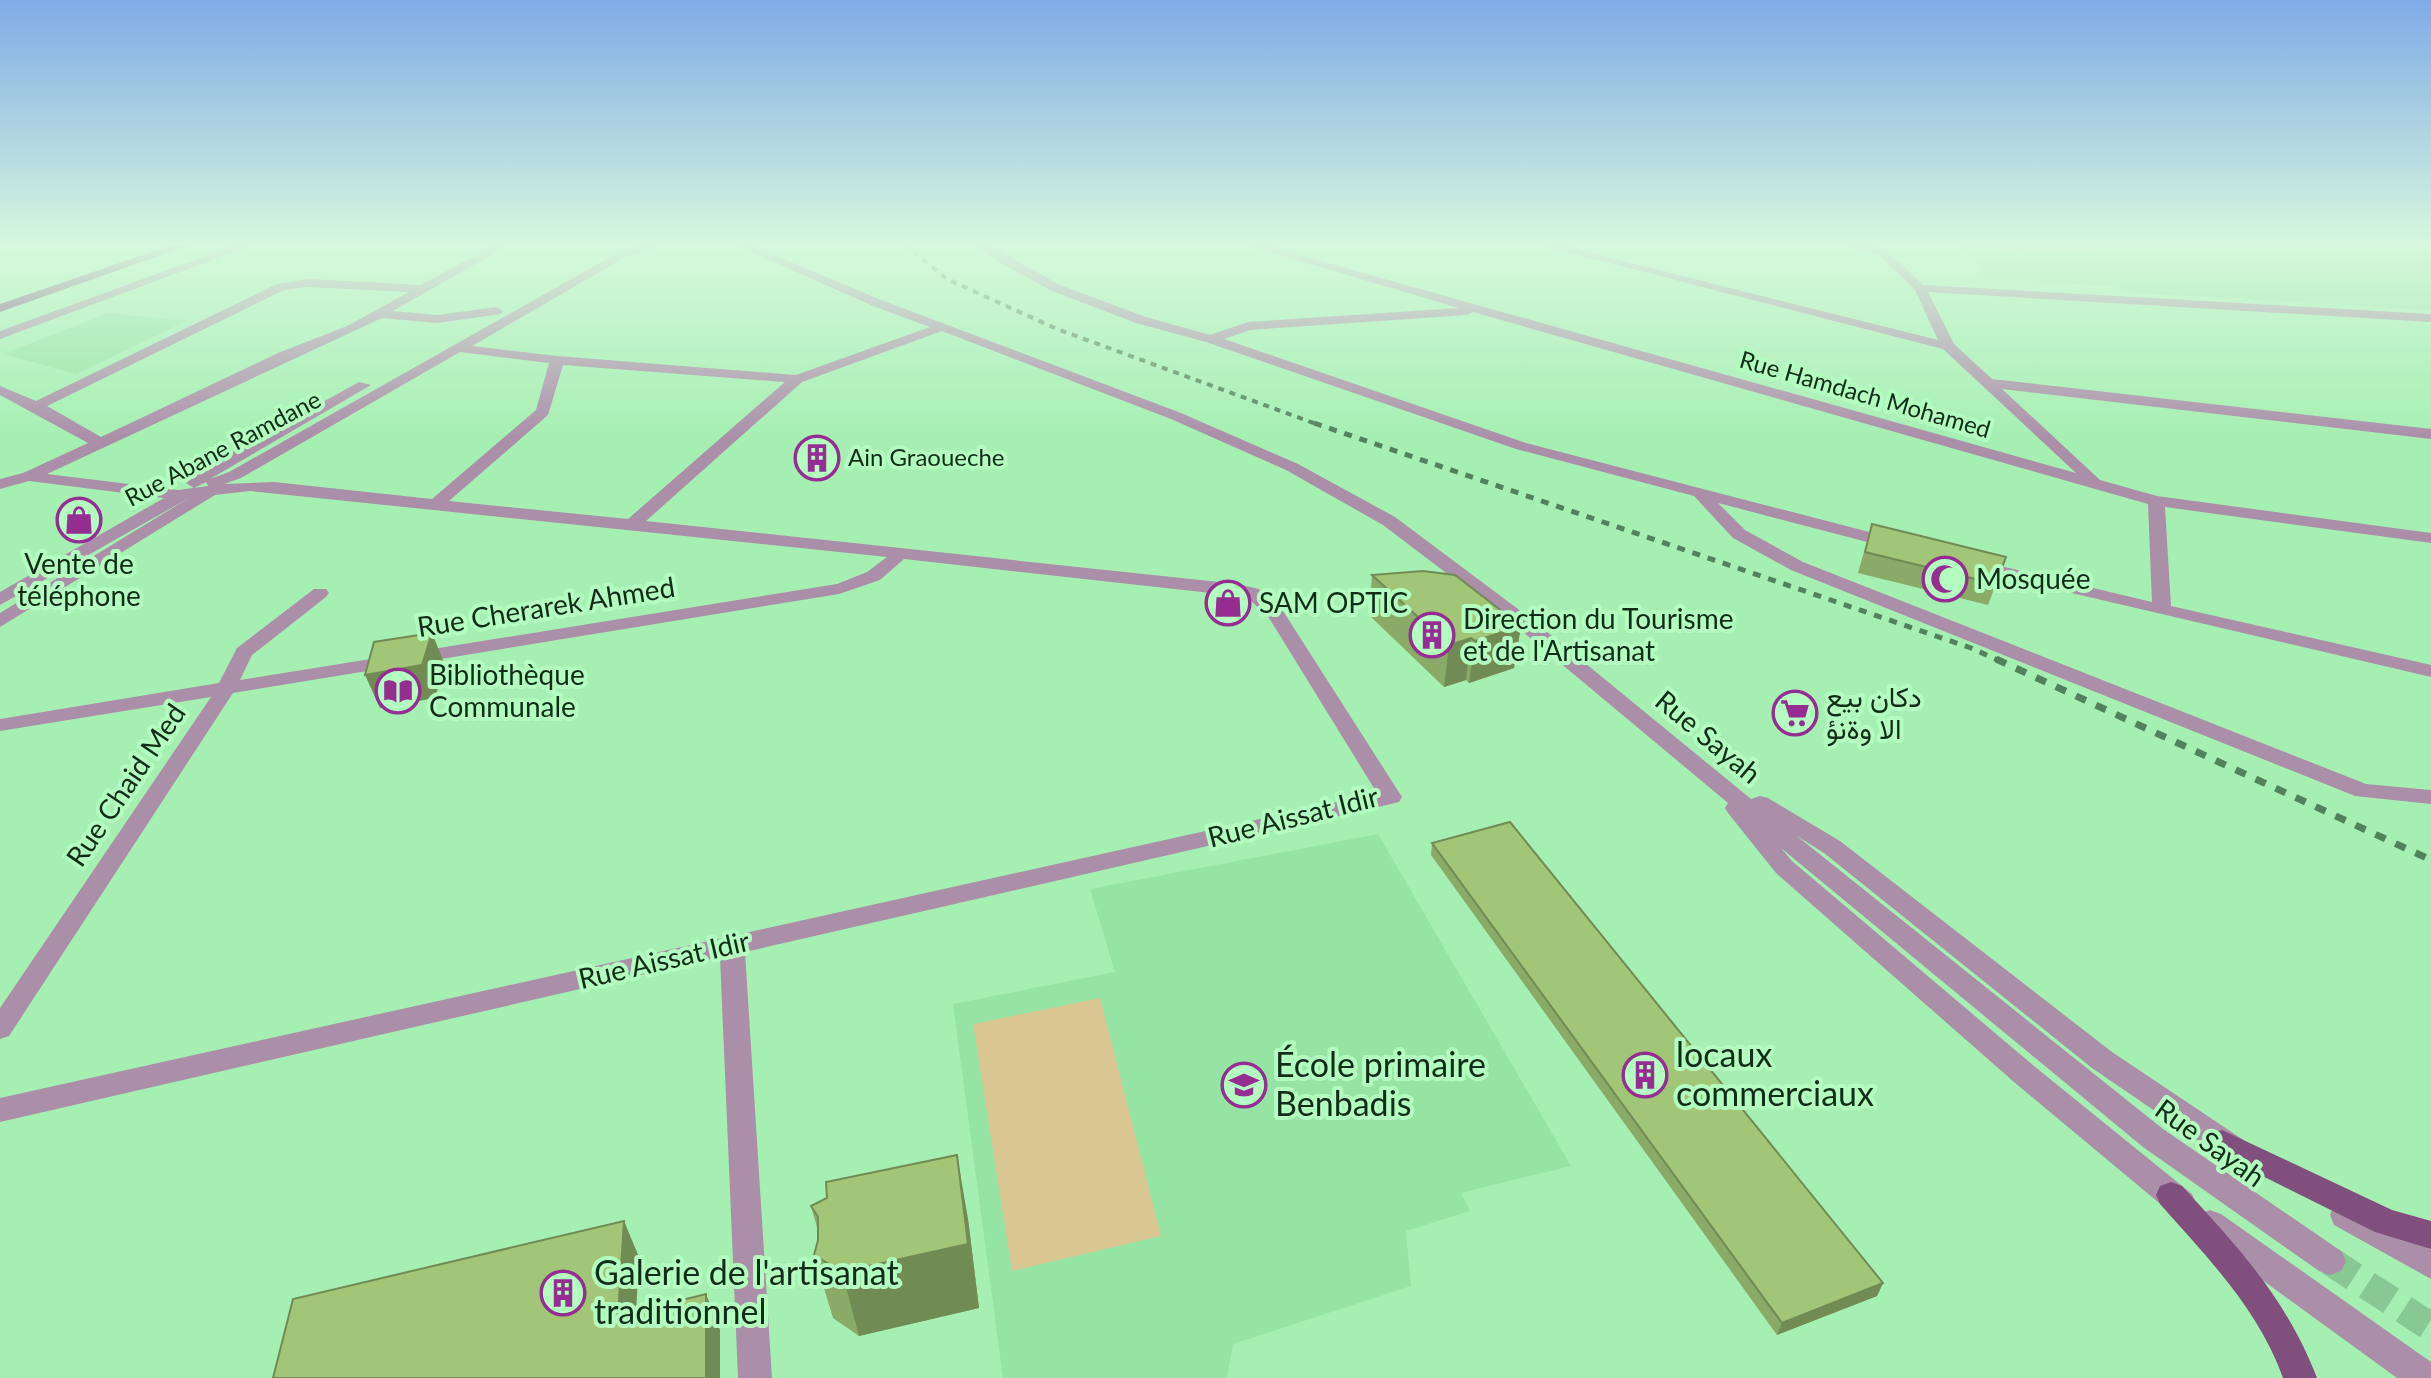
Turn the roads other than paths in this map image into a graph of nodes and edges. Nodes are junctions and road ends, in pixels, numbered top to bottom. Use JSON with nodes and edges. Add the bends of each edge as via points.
{"nodes":[{"id":1,"x":73,"y":308,"type":"edge"},
{"id":2,"x":237,"y":308,"type":"edge"},
{"id":3,"x":392,"y":308,"type":"edge"},
{"id":4,"x":502,"y":308,"type":"edge"},
{"id":5,"x":527,"y":308,"type":"edge"},
{"id":6,"x":896,"y":308,"type":"edge"},
{"id":7,"x":1110,"y":308,"type":"edge"},
{"id":8,"x":1477,"y":308,"type":"edge"},
{"id":9,"x":1798,"y":308,"type":"edge"},
{"id":10,"x":1930,"y":308,"type":"edge"},
{"id":11,"x":2266,"y":308,"type":"edge"},
{"id":12,"x":1483,"y":310,"type":"junction"},
{"id":13,"x":497,"y":311,"type":"junction"},
{"id":14,"x":382,"y":314,"type":"junction"},
{"id":15,"x":2431,"y":318,"type":"edge"},
{"id":16,"x":437,"y":319,"type":"junction"},
{"id":17,"x":942,"y":327,"type":"junction"},
{"id":18,"x":455,"y":329,"type":"dead end"},
{"id":19,"x":0,"y":335,"type":"edge"},
{"id":20,"x":1211,"y":339,"type":"junction"},
{"id":21,"x":1948,"y":346,"type":"junction"},
{"id":22,"x":459,"y":348,"type":"junction"},
{"id":23,"x":557,"y":360,"type":"junction"},
{"id":24,"x":797,"y":379,"type":"junction"},
{"id":25,"x":1987,"y":383,"type":"junction"},
{"id":26,"x":0,"y":390,"type":"edge"},
{"id":27,"x":36,"y":406,"type":"junction"},
{"id":28,"x":2431,"y":434,"type":"edge"},
{"id":29,"x":100,"y":443,"type":"junction"},
{"id":30,"x":29,"y":476,"type":"junction"},
{"id":31,"x":242,"y":480,"type":"junction"},
{"id":32,"x":2096,"y":483,"type":"junction"},
{"id":33,"x":0,"y":484,"type":"edge"},
{"id":34,"x":217,"y":489,"type":"junction"},
{"id":35,"x":178,"y":495,"type":"junction"},
{"id":36,"x":1701,"y":495,"type":"junction"},
{"id":37,"x":2156,"y":501,"type":"junction"},
{"id":38,"x":437,"y":503,"type":"junction"},
{"id":39,"x":634,"y":523,"type":"junction"},
{"id":40,"x":2431,"y":538,"type":"edge"},
{"id":41,"x":1917,"y":550,"type":"edge"},
{"id":42,"x":900,"y":552,"type":"junction"},
{"id":43,"x":1963,"y":561,"type":"edge"},
{"id":44,"x":320,"y":593,"type":"dead end"},
{"id":45,"x":0,"y":600,"type":"edge"},
{"id":46,"x":2162,"y":609,"type":"junction"},
{"id":47,"x":0,"y":621,"type":"edge"},
{"id":48,"x":2431,"y":671,"type":"edge"},
{"id":49,"x":226,"y":689,"type":"junction"},
{"id":50,"x":0,"y":725,"type":"edge"},
{"id":51,"x":1705,"y":770,"type":"junction"},
{"id":52,"x":2431,"y":797,"type":"edge"},
{"id":53,"x":732,"y":944,"type":"junction"},
{"id":54,"x":0,"y":1029,"type":"edge"},
{"id":55,"x":0,"y":1110,"type":"edge"},
{"id":56,"x":2222,"y":1142,"type":"junction"},
{"id":57,"x":2171,"y":1195,"type":"junction"},
{"id":58,"x":2431,"y":1235,"type":"edge"},
{"id":59,"x":2330,"y":1261,"type":"tunnel mouth"},
{"id":60,"x":2431,"y":1265,"type":"edge"},
{"id":61,"x":755,"y":1378,"type":"edge"},
{"id":62,"x":2300,"y":1378,"type":"edge"},
{"id":63,"x":2425,"y":1378,"type":"edge"}],
"edges":[{"from":1,"to":19,"type":"street"},
{"from":2,"to":27,"type":"street"},
{"from":3,"to":14,"type":"street"},
{"from":4,"to":13,"type":"street"},
{"from":5,"to":22,"type":"street","name":"Rue Abane Ramdane"},
{"from":6,"to":17,"type":"street","name":"Rue Sayah"},
{"from":7,"to":20,"type":"street"},
{"from":8,"to":12,"type":"street","name":"Rue Hamdach Mohamed"},
{"from":9,"to":21,"type":"street"},
{"from":10,"to":21,"type":"street"},
{"from":11,"to":15,"type":"street"},
{"from":12,"to":20,"type":"street","via":[[1248,326]]},
{"from":12,"to":32,"type":"street","name":"Rue Hamdach Mohamed"},
{"from":13,"to":16,"type":"street"},
{"from":13,"to":35,"type":"street","via":[[213,469]]},
{"from":14,"to":16,"type":"street"},
{"from":14,"to":29,"type":"street"},
{"from":16,"to":18,"type":"street"},
{"from":17,"to":24,"type":"street"},
{"from":17,"to":51,"type":"street","name":"Rue Sayah","via":[[1176,416],[1346,496],[1448,564]]},
{"from":20,"to":36,"type":"street","via":[[1521,446]]},
{"from":21,"to":25,"type":"street"},
{"from":22,"to":23,"type":"street"},
{"from":22,"to":31,"type":"street","name":"Rue Abane Ramdane"},
{"from":23,"to":24,"type":"street"},
{"from":23,"to":38,"type":"street","via":[[543,412]]},
{"from":24,"to":39,"type":"street"},
{"from":25,"to":28,"type":"street"},
{"from":25,"to":32,"type":"street"},
{"from":26,"to":27,"type":"street"},
{"from":27,"to":29,"type":"street"},
{"from":29,"to":30,"type":"street"},
{"from":30,"to":33,"type":"street"},
{"from":30,"to":35,"type":"street"},
{"from":31,"to":34,"type":"street","name":"Rue Aissat Idir"},
{"from":31,"to":35,"type":"street","name":"Rue Abane Ramdane"},
{"from":31,"to":38,"type":"street","name":"Rue Aissat Idir"},
{"from":32,"to":37,"type":"street","name":"Rue Hamdach Mohamed"},
{"from":34,"to":35,"type":"street","name":"Rue Aissat Idir"},
{"from":34,"to":47,"type":"street"},
{"from":35,"to":45,"type":"street","name":"Rue Abane Ramdane"},
{"from":36,"to":41,"type":"street"},
{"from":36,"to":52,"type":"street","via":[[1739,534],[1797,566],[2363,791]]},
{"from":37,"to":40,"type":"street","name":"Rue Hamdach Mohamed"},
{"from":37,"to":46,"type":"street"},
{"from":38,"to":39,"type":"street","name":"Rue Aissat Idir"},
{"from":39,"to":42,"type":"street","name":"Rue Aissat Idir"},
{"from":42,"to":49,"type":"street","name":"Rue Cherarek Ahmed","via":[[888,569],[839,589]]},
{"from":42,"to":53,"type":"street","name":"Rue Aissat Idir","via":[[1253,593],[1276,615],[1391,797]]},
{"from":43,"to":46,"type":"street"},
{"from":44,"to":49,"type":"street","name":"Rue Chaid Med","via":[[244,652]]},
{"from":46,"to":48,"type":"street"},
{"from":49,"to":50,"type":"street","name":"Rue Cherarek Ahmed"},
{"from":49,"to":54,"type":"street","name":"Rue Chaid Med"},
{"from":51,"to":56,"type":"street","via":[[1832,847],[2021,999]]},
{"from":51,"to":57,"type":"street","via":[[1784,867]]},
{"from":51,"to":59,"type":"street","name":"Rue Sayah","via":[[2153,1138]]},
{"from":53,"to":55,"type":"street","name":"Rue Aissat Idir"},
{"from":53,"to":61,"type":"street"},
{"from":56,"to":58,"type":"main road","via":[[2386,1222]]},
{"from":56,"to":60,"type":"street"},
{"from":57,"to":62,"type":"main road","via":[[2263,1303],[2292,1352]]},
{"from":57,"to":63,"type":"street"}]}
